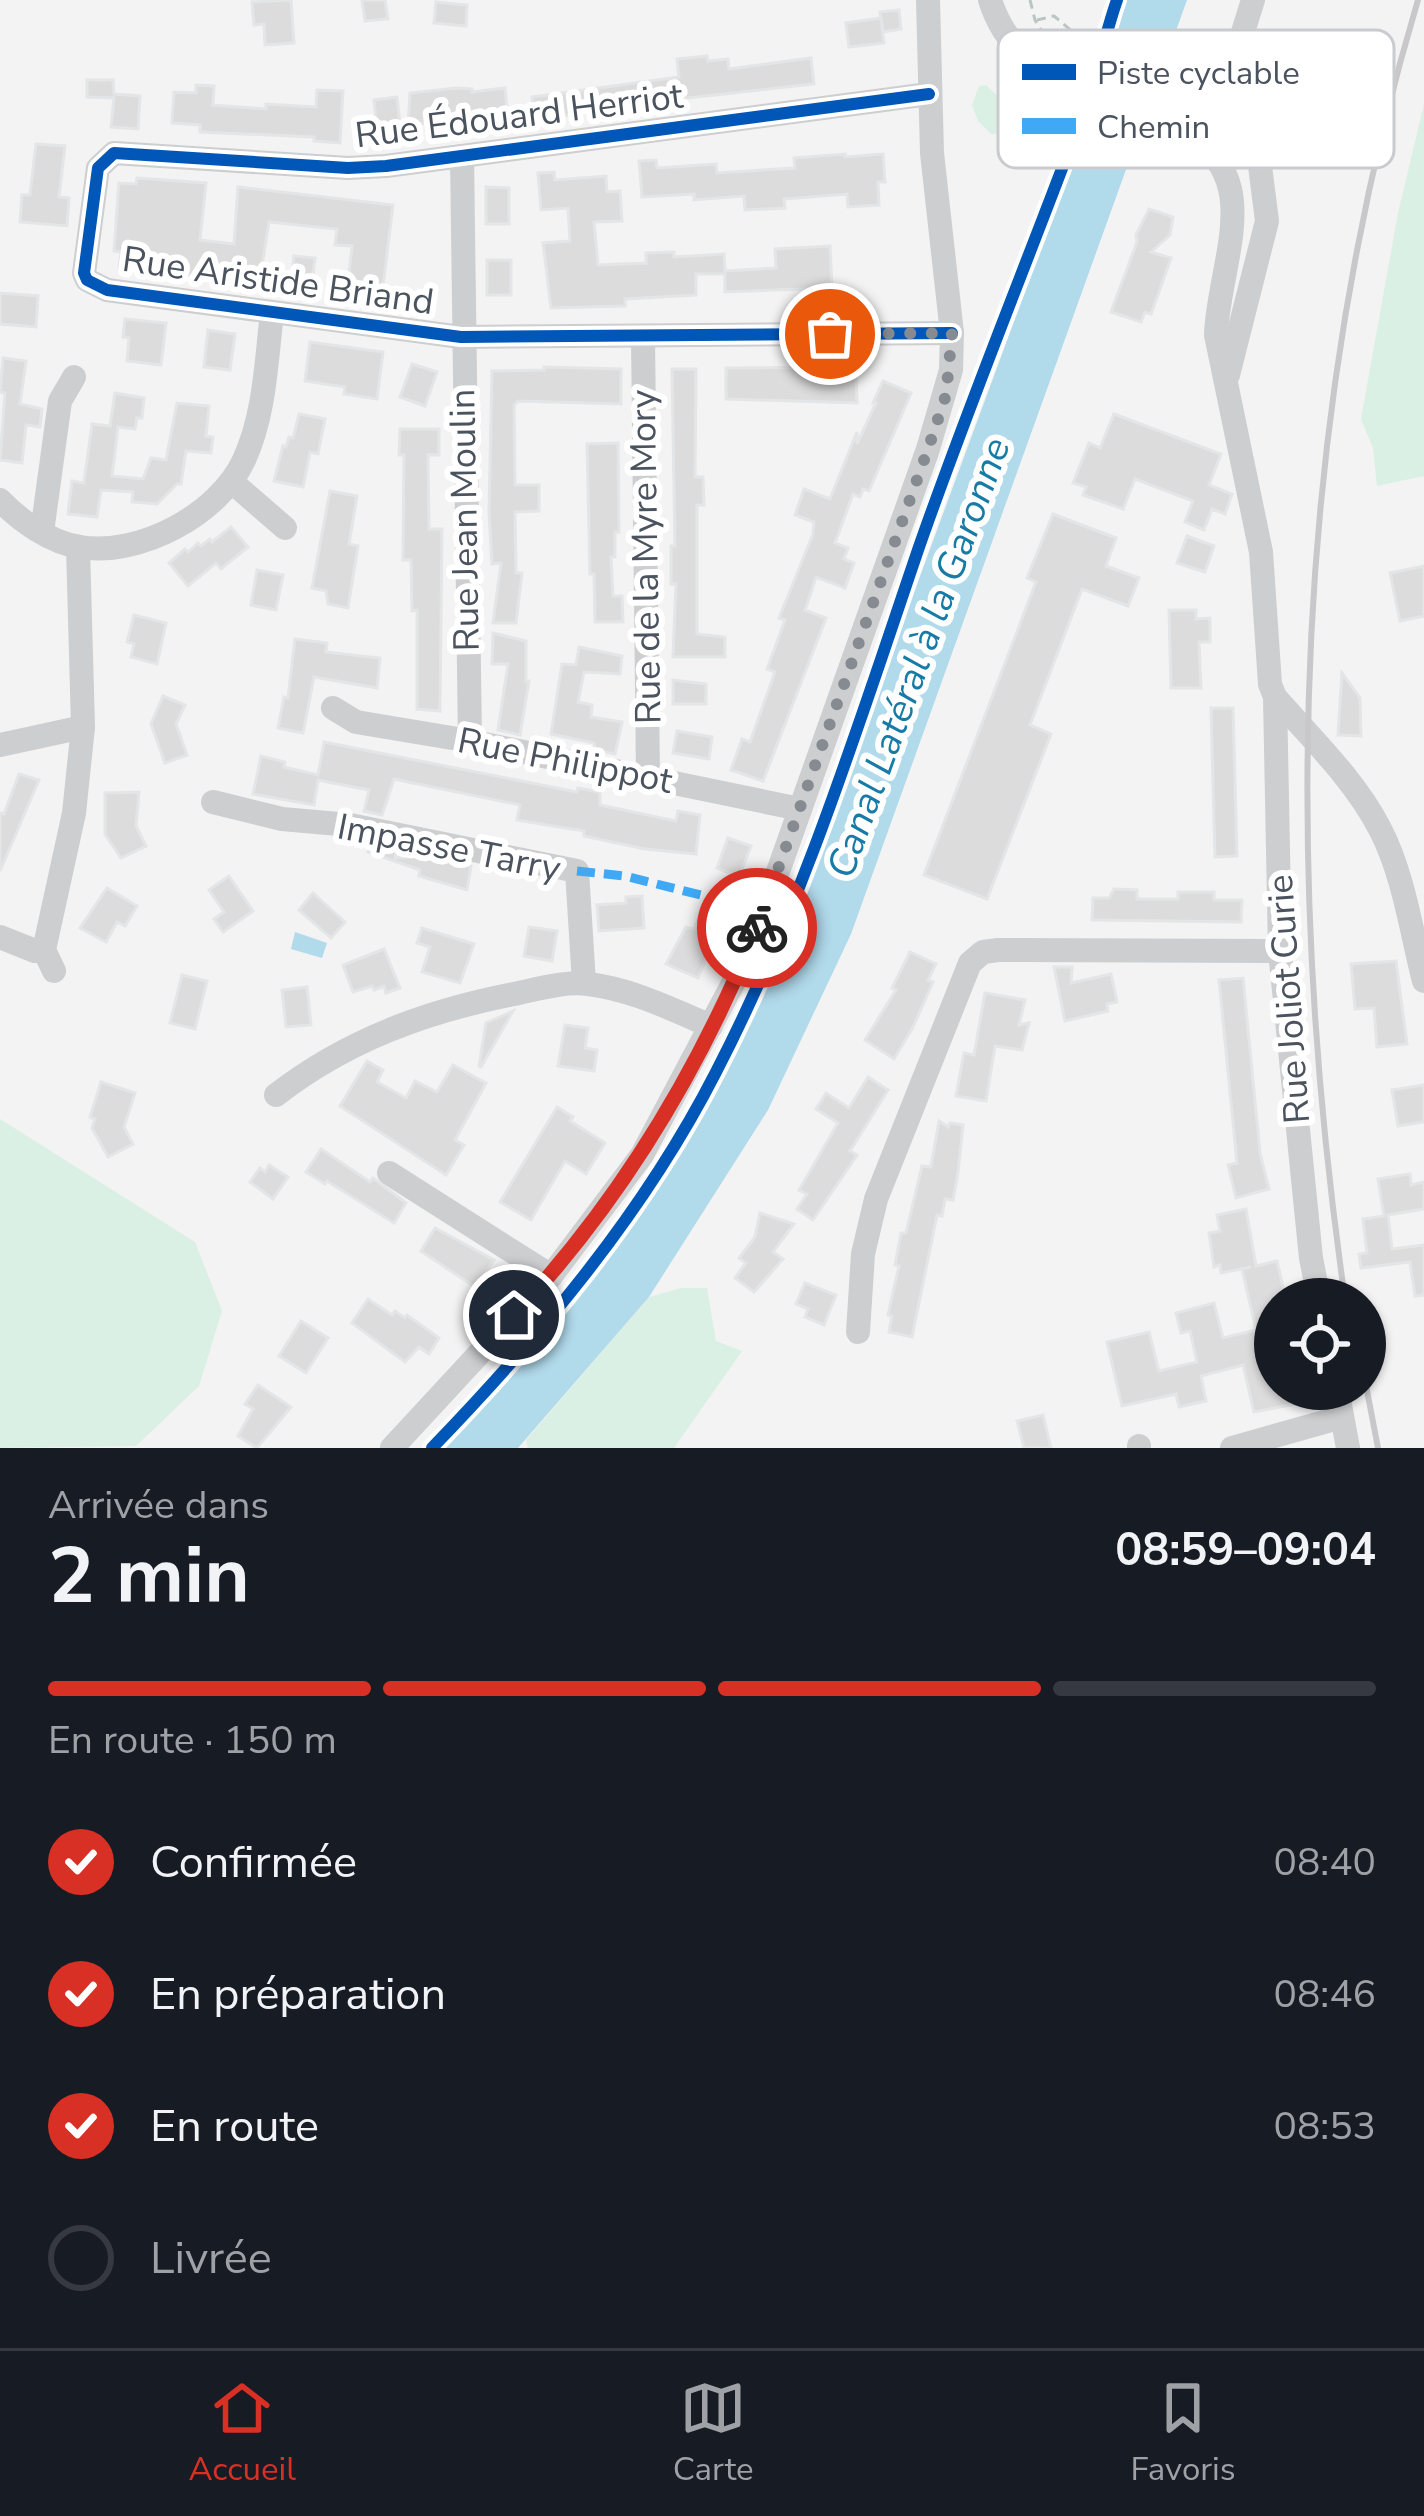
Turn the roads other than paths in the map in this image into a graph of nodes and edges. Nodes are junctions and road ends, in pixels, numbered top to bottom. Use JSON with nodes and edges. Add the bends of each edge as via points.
{"nodes":[{"id":1,"x":990,"y":0,"type":"edge"},
{"id":2,"x":1004,"y":0,"type":"edge"},
{"id":3,"x":1253,"y":0,"type":"edge"},
{"id":4,"x":931,"y":7,"type":"edge"},
{"id":5,"x":1002,"y":30,"type":"edge"},
{"id":6,"x":1012,"y":30,"type":"edge"},
{"id":7,"x":1243,"y":30,"type":"edge"},
{"id":8,"x":929,"y":94,"type":"junction"},
{"id":9,"x":462,"y":156,"type":"junction"},
{"id":10,"x":1221,"y":168,"type":"edge"},
{"id":11,"x":1260,"y":168,"type":"edge"},
{"id":12,"x":87,"y":280,"type":"joint"},
{"id":13,"x":272,"y":313,"type":"junction"},
{"id":14,"x":952,"y":333,"type":"junction"},
{"id":15,"x":461,"y":337,"type":"junction"},
{"id":16,"x":643,"y":337,"type":"junction"},
{"id":17,"x":74,"y":377,"type":"dead end"},
{"id":18,"x":1226,"y":383,"type":"junction"},
{"id":19,"x":232,"y":482,"type":"junction"},
{"id":20,"x":0,"y":500,"type":"edge"},
{"id":21,"x":285,"y":528,"type":"dead end"},
{"id":22,"x":42,"y":532,"type":"junction"},
{"id":23,"x":78,"y":548,"type":"junction"},
{"id":24,"x":1275,"y":698,"type":"junction"},
{"id":25,"x":333,"y":708,"type":"dead end"},
{"id":26,"x":83,"y":727,"type":"junction"},
{"id":27,"x":470,"y":741,"type":"junction"},
{"id":28,"x":0,"y":745,"type":"edge"},
{"id":29,"x":648,"y":778,"type":"junction"},
{"id":30,"x":213,"y":802,"type":"dead end"},
{"id":31,"x":800,"y":809,"type":"junction"},
{"id":32,"x":0,"y":937,"type":"edge"},
{"id":33,"x":1280,"y":951,"type":"junction"},
{"id":34,"x":1424,"y":981,"type":"edge"},
{"id":35,"x":584,"y":983,"type":"junction"},
{"id":36,"x":711,"y":1026,"type":"junction"},
{"id":37,"x":276,"y":1095,"type":"dead end"},
{"id":38,"x":389,"y":1173,"type":"dead end"},
{"id":39,"x":551,"y":1276,"type":"junction"},
{"id":40,"x":1315,"y":1278,"type":"edge"},
{"id":41,"x":858,"y":1332,"type":"dead end"},
{"id":42,"x":1341,"y":1410,"type":"edge"},
{"id":43,"x":1342,"y":1417,"type":"junction"},
{"id":44,"x":392,"y":1448,"type":"edge"},
{"id":45,"x":1232,"y":1448,"type":"edge"},
{"id":46,"x":1348,"y":1448,"type":"edge"}],
"edges":[{"from":1,"to":5,"type":"street"},
{"from":2,"to":6,"type":"street"},
{"from":3,"to":7,"type":"street"},
{"from":4,"to":8,"type":"street"},
{"from":8,"to":9,"type":"street","name":"Rue Édouard Herriot"},
{"from":8,"to":14,"type":"street"},
{"from":9,"to":12,"type":"street","name":"Rue Édouard Herriot","via":[[348,168],[114,153],[98,168]]},
{"from":9,"to":15,"type":"street","name":"Rue Jean Moulin"},
{"from":10,"to":18,"type":"street","name":"Rue Joliot Curie","via":[[1231,227],[1216,335]]},
{"from":11,"to":18,"type":"street","via":[[1267,221]]},
{"from":12,"to":13,"type":"street","name":"Rue Aristide Briand","via":[[107,290]]},
{"from":13,"to":15,"type":"street","name":"Rue Aristide Briand"},
{"from":13,"to":19,"type":"street","via":[[262,409]]},
{"from":14,"to":16,"type":"street","name":"Rue Aristide Briand"},
{"from":14,"to":31,"type":"street","via":[[945,397]]},
{"from":15,"to":16,"type":"street","name":"Rue Aristide Briand"},
{"from":15,"to":27,"type":"street","name":"Rue Jean Moulin"},
{"from":16,"to":29,"type":"street","name":"Rue de la Myre Mory"},
{"from":17,"to":22,"type":"street","via":[[60,401]]},
{"from":18,"to":24,"type":"street","name":"Rue Joliot Curie","via":[[1261,552]]},
{"from":19,"to":21,"type":"street"},
{"from":19,"to":23,"type":"street","via":[[160,536]]},
{"from":20,"to":22,"type":"street"},
{"from":22,"to":23,"type":"street"},
{"from":23,"to":26,"type":"street"},
{"from":24,"to":33,"type":"street","name":"Rue Joliot Curie"},
{"from":24,"to":34,"type":"street","via":[[1380,829]]},
{"from":25,"to":27,"type":"street","name":"Rue Philippot","via":[[356,722]]},
{"from":26,"to":28,"type":"street"},
{"from":26,"to":32,"type":"street","via":[[49,960]]},
{"from":27,"to":29,"type":"street","name":"Rue Philippot"},
{"from":29,"to":31,"type":"street","name":"Rue Philippot"},
{"from":30,"to":35,"type":"street","name":"Impasse Tarry","via":[[577,871]]},
{"from":31,"to":36,"type":"street"},
{"from":33,"to":40,"type":"street","name":"Rue Joliot Curie"},
{"from":33,"to":41,"type":"street","via":[[998,950],[970,963],[876,1199]]},
{"from":35,"to":36,"type":"street","via":[[627,991]]},
{"from":35,"to":37,"type":"street","via":[[398,1025],[317,1063]]},
{"from":36,"to":39,"type":"street","via":[[642,1155]]},
{"from":38,"to":39,"type":"street"},
{"from":39,"to":44,"type":"street"},
{"from":42,"to":43,"type":"street"},
{"from":43,"to":45,"type":"street"},
{"from":43,"to":46,"type":"street"}]}
